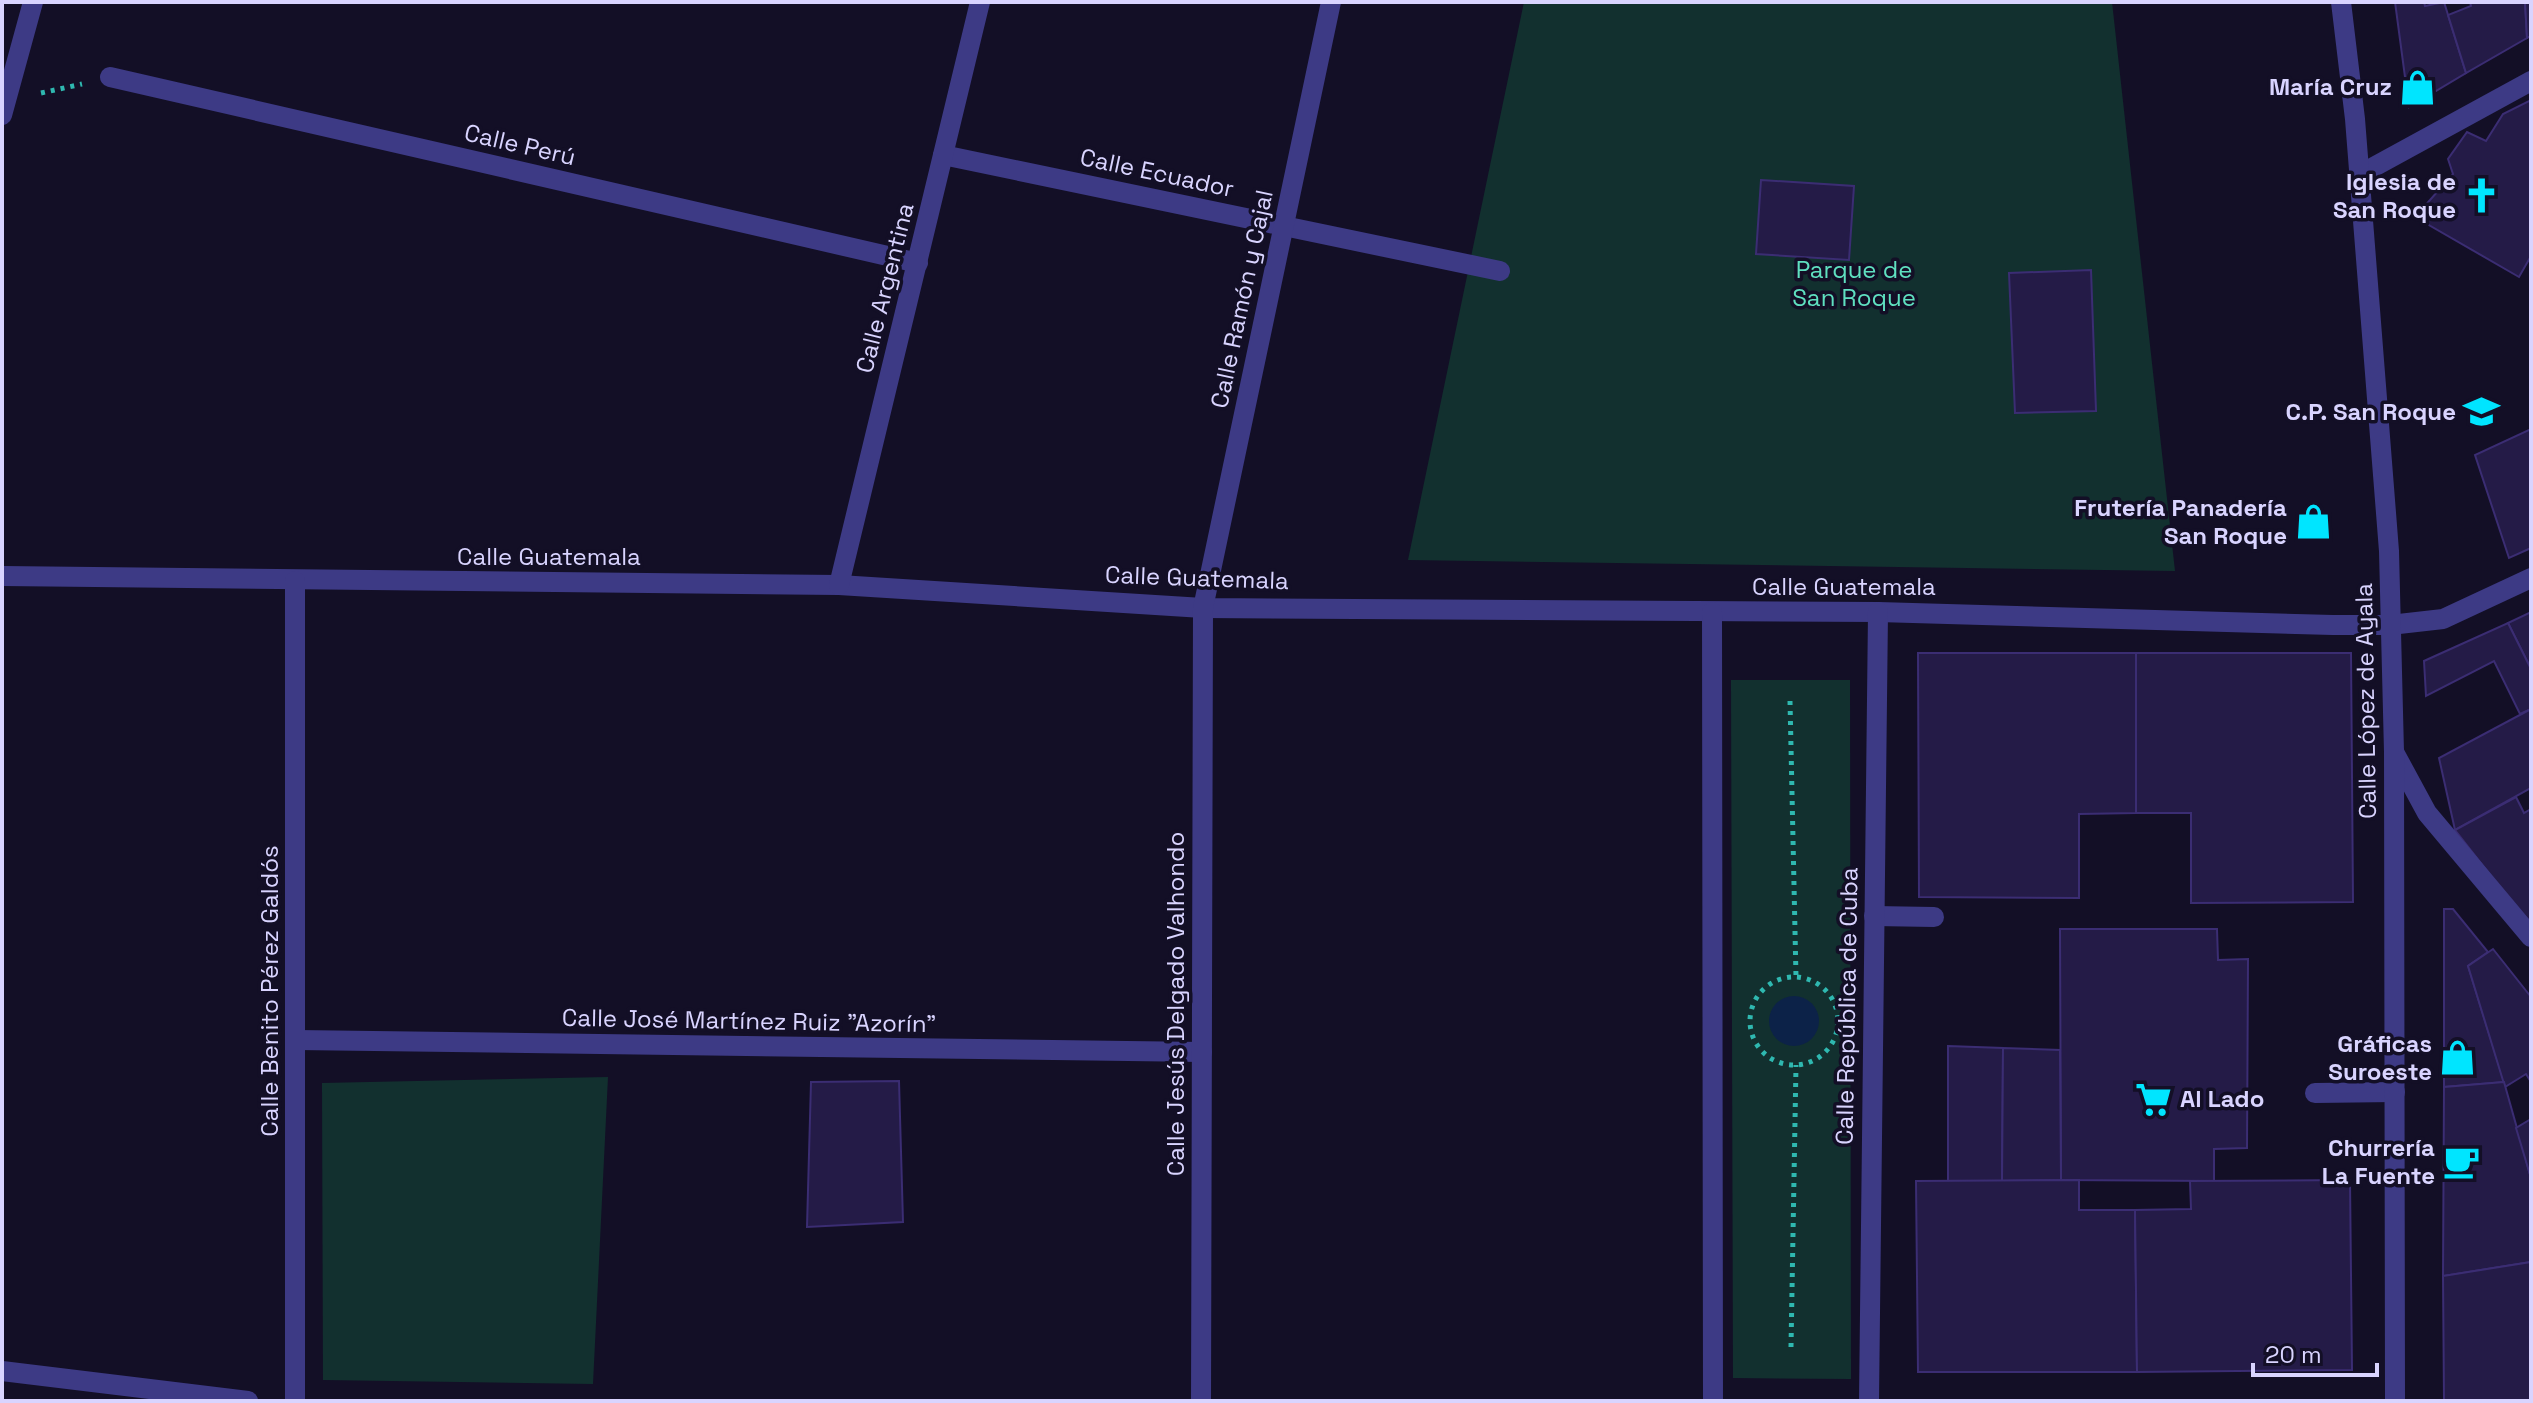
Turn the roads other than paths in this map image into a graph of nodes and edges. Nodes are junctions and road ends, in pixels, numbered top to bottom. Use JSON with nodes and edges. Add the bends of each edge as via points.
{"nodes":[{"id":1,"x":33,"y":2,"type":"edge"},
{"id":2,"x":980,"y":2,"type":"edge"},
{"id":3,"x":1331,"y":2,"type":"edge"},
{"id":4,"x":2341,"y":2,"type":"edge"},
{"id":5,"x":110,"y":77,"type":"road end"},
{"id":6,"x":2531,"y":81,"type":"edge"},
{"id":7,"x":4,"y":108,"type":"edge"},
{"id":8,"x":943,"y":155,"type":"junction"},
{"id":9,"x":2359,"y":175,"type":"junction"},
{"id":10,"x":1284,"y":226,"type":"junction"},
{"id":11,"x":918,"y":263,"type":"junction"},
{"id":12,"x":1500,"y":271,"type":"dead end"},
{"id":13,"x":2,"y":576,"type":"edge"},
{"id":14,"x":2531,"y":578,"type":"edge"},
{"id":15,"x":295,"y":581,"type":"junction"},
{"id":16,"x":839,"y":585,"type":"junction"},
{"id":17,"x":1203,"y":608,"type":"junction"},
{"id":18,"x":1712,"y":612,"type":"junction"},
{"id":19,"x":1878,"y":612,"type":"junction"},
{"id":20,"x":2390,"y":625,"type":"junction"},
{"id":21,"x":2394,"y":752,"type":"junction"},
{"id":22,"x":1874,"y":916,"type":"junction"},
{"id":23,"x":1934,"y":917,"type":"dead end"},
{"id":24,"x":2531,"y":937,"type":"edge"},
{"id":25,"x":296,"y":1040,"type":"junction"},
{"id":26,"x":1202,"y":1052,"type":"junction"},
{"id":27,"x":2395,"y":1092,"type":"junction"},
{"id":28,"x":2315,"y":1093,"type":"dead end"},
{"id":29,"x":2,"y":1371,"type":"edge"},
{"id":30,"x":248,"y":1401,"type":"edge"},
{"id":31,"x":295,"y":1401,"type":"edge"},
{"id":32,"x":1201,"y":1401,"type":"edge"},
{"id":33,"x":1713,"y":1401,"type":"edge"},
{"id":34,"x":1869,"y":1401,"type":"edge"},
{"id":35,"x":2395,"y":1401,"type":"edge"}],
"edges":[{"from":1,"to":7,"type":"street"},
{"from":2,"to":8,"type":"street","name":"Calle Argentina"},
{"from":3,"to":10,"type":"street","name":"Calle Ramón y Cajal"},
{"from":4,"to":9,"type":"street","name":"Calle López de Ayala"},
{"from":5,"to":11,"type":"street","name":"Calle Perú"},
{"from":6,"to":9,"type":"street"},
{"from":8,"to":10,"type":"street","name":"Calle Ecuador"},
{"from":8,"to":11,"type":"street","name":"Calle Argentina"},
{"from":9,"to":20,"type":"street","name":"Calle López de Ayala","via":[[2389,551]]},
{"from":10,"to":12,"type":"street","name":"Calle Ecuador"},
{"from":10,"to":17,"type":"street","name":"Calle Ramón y Cajal"},
{"from":11,"to":16,"type":"street","name":"Calle Argentina"},
{"from":13,"to":15,"type":"street","name":"Calle Guatemala"},
{"from":14,"to":20,"type":"street","name":"Calle Guatemala","via":[[2443,619]]},
{"from":15,"to":16,"type":"street","name":"Calle Guatemala"},
{"from":15,"to":25,"type":"street","name":"Calle Benito Pérez Galdós"},
{"from":16,"to":17,"type":"street","name":"Calle Guatemala"},
{"from":17,"to":18,"type":"street","name":"Calle Guatemala"},
{"from":17,"to":26,"type":"street","name":"Calle Jesús Delgado Valhondo"},
{"from":18,"to":19,"type":"street","name":"Calle Guatemala"},
{"from":18,"to":33,"type":"street"},
{"from":19,"to":20,"type":"street","name":"Calle Guatemala"},
{"from":19,"to":22,"type":"street","name":"Calle República de Cuba"},
{"from":20,"to":21,"type":"street","name":"Calle López de Ayala"},
{"from":21,"to":24,"type":"street","via":[[2427,813]]},
{"from":21,"to":27,"type":"street","name":"Calle López de Ayala"},
{"from":22,"to":23,"type":"street"},
{"from":22,"to":34,"type":"street","name":"Calle República de Cuba"},
{"from":25,"to":26,"type":"street","name":"Calle José Martínez Ruiz \"Azorín\""},
{"from":25,"to":31,"type":"street","name":"Calle Benito Pérez Galdós"},
{"from":26,"to":32,"type":"street","name":"Calle Jesús Delgado Valhondo"},
{"from":27,"to":28,"type":"street"},
{"from":27,"to":35,"type":"street","name":"Calle López de Ayala"},
{"from":29,"to":30,"type":"street"}]}
